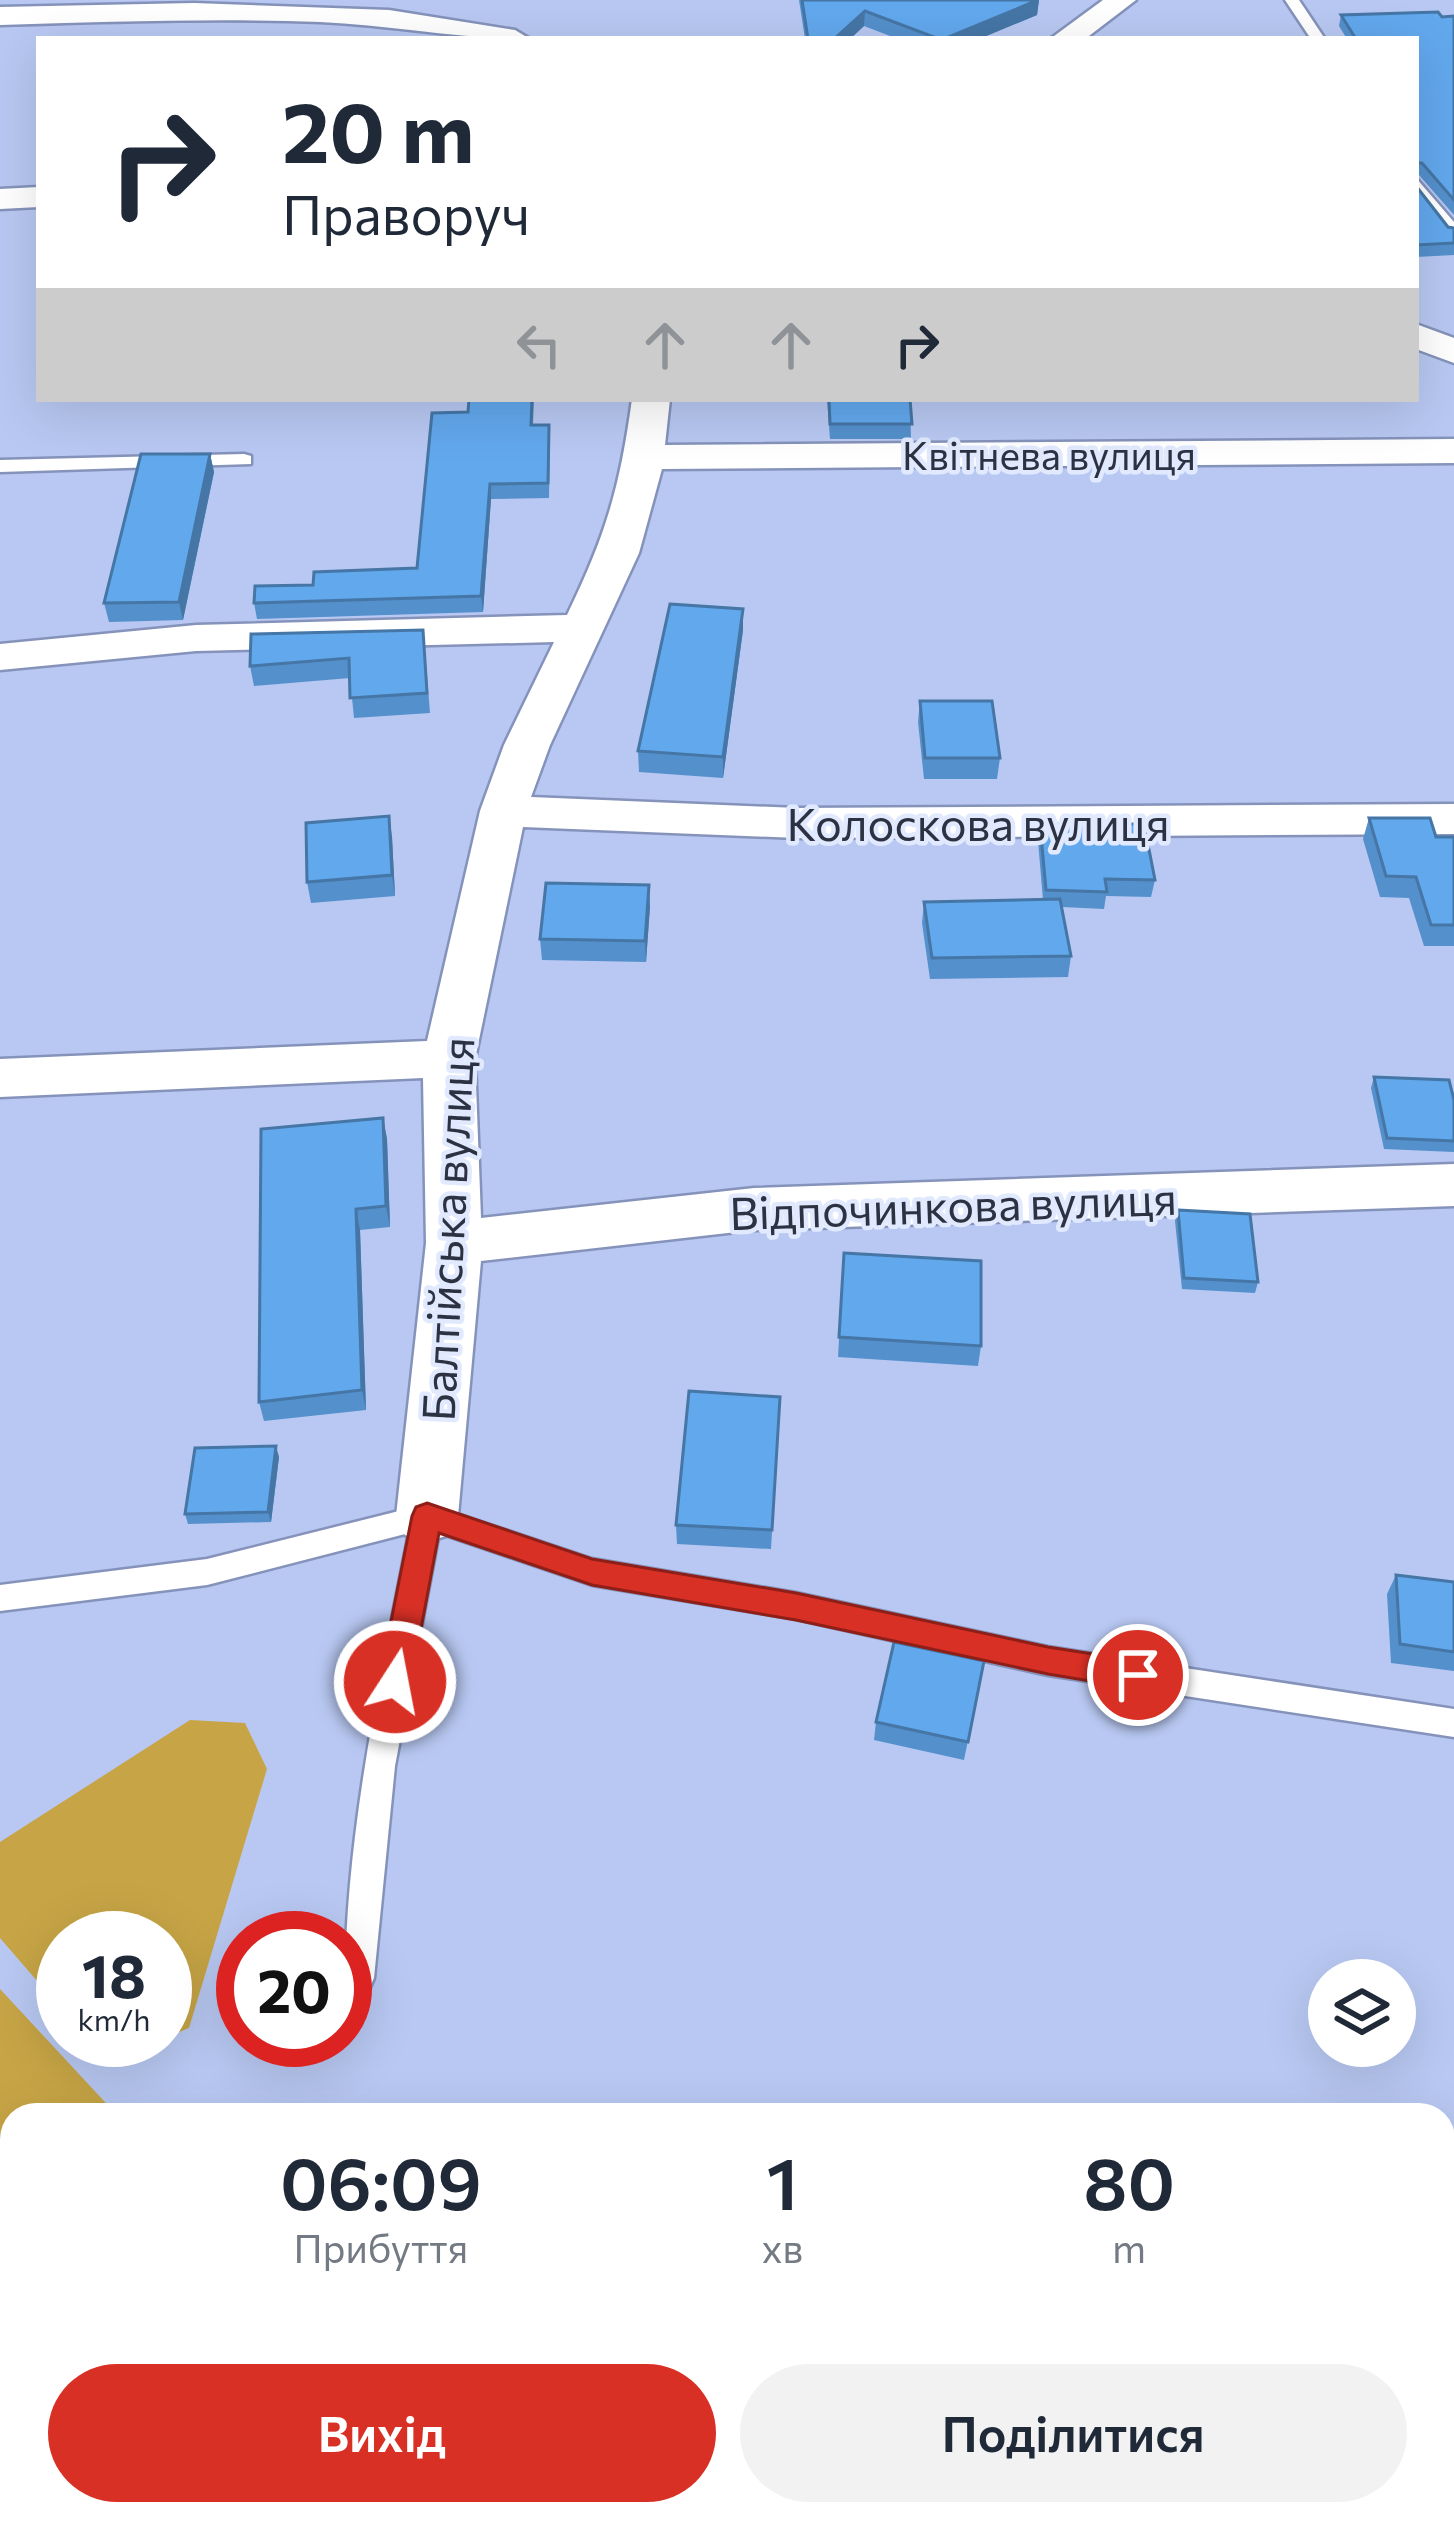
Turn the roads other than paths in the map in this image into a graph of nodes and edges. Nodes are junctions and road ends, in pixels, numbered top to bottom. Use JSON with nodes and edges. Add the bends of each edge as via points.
{"nodes":[{"id":1,"x":1122,"y":0,"type":"edge"},
{"id":2,"x":1292,"y":0,"type":"edge"},
{"id":3,"x":0,"y":16,"type":"edge"},
{"id":4,"x":503,"y":36,"type":"edge"},
{"id":5,"x":1069,"y":36,"type":"edge"},
{"id":6,"x":1316,"y":36,"type":"edge"},
{"id":7,"x":1419,"y":187,"type":"edge"},
{"id":8,"x":36,"y":197,"type":"edge"},
{"id":9,"x":0,"y":199,"type":"edge"},
{"id":10,"x":1454,"y":233,"type":"edge"},
{"id":11,"x":1419,"y":336,"type":"edge"},
{"id":12,"x":1454,"y":352,"type":"edge"},
{"id":13,"x":651,"y":402,"type":"edge"},
{"id":14,"x":1454,"y":451,"type":"edge"},
{"id":15,"x":644,"y":457,"type":"junction"},
{"id":16,"x":244,"y":460,"type":"dead end"},
{"id":17,"x":0,"y":466,"type":"edge"},
{"id":18,"x":580,"y":628,"type":"junction"},
{"id":19,"x":0,"y":657,"type":"edge"},
{"id":20,"x":503,"y":811,"type":"junction"},
{"id":21,"x":1454,"y":819,"type":"edge"},
{"id":22,"x":448,"y":1059,"type":"junction"},
{"id":23,"x":0,"y":1078,"type":"edge"},
{"id":24,"x":1454,"y":1186,"type":"edge"},
{"id":25,"x":454,"y":1243,"type":"junction"},
{"id":26,"x":427,"y":1516,"type":"junction"},
{"id":27,"x":0,"y":1598,"type":"edge"},
{"id":28,"x":1454,"y":1723,"type":"edge"},
{"id":29,"x":364,"y":1911,"type":"edge"}],
"edges":[{"from":1,"to":5,"type":"street"},
{"from":2,"to":6,"type":"lane"},
{"from":3,"to":4,"type":"street","via":[[348,8],[417,14]]},
{"from":7,"to":10,"type":"lane"},
{"from":8,"to":9,"type":"street"},
{"from":11,"to":12,"type":"street"},
{"from":13,"to":15,"type":"street","name":"Балтійська вулиця"},
{"from":14,"to":15,"type":"street","name":"Квітнева вулиця"},
{"from":15,"to":18,"type":"street","name":"Балтійська вулиця","via":[[618,553]]},
{"from":16,"to":17,"type":"lane"},
{"from":18,"to":19,"type":"street","via":[[196,638]]},
{"from":18,"to":20,"type":"street","name":"Балтійська вулиця"},
{"from":20,"to":21,"type":"street","name":"Колоскова вулиця","via":[[797,823]]},
{"from":20,"to":22,"type":"street","name":"Балтійська вулиця"},
{"from":22,"to":23,"type":"street"},
{"from":22,"to":25,"type":"street","name":"Балтійська вулиця"},
{"from":24,"to":25,"type":"street","name":"Відпочинкова вулиця","via":[[754,1209]]},
{"from":25,"to":26,"type":"street","name":"Балтійська вулиця"},
{"from":26,"to":27,"type":"lane","via":[[207,1572]]},
{"from":26,"to":28,"type":"lane","via":[[592,1572],[1048,1660]]},
{"from":26,"to":29,"type":"lane","via":[[379,1766]]}]}
